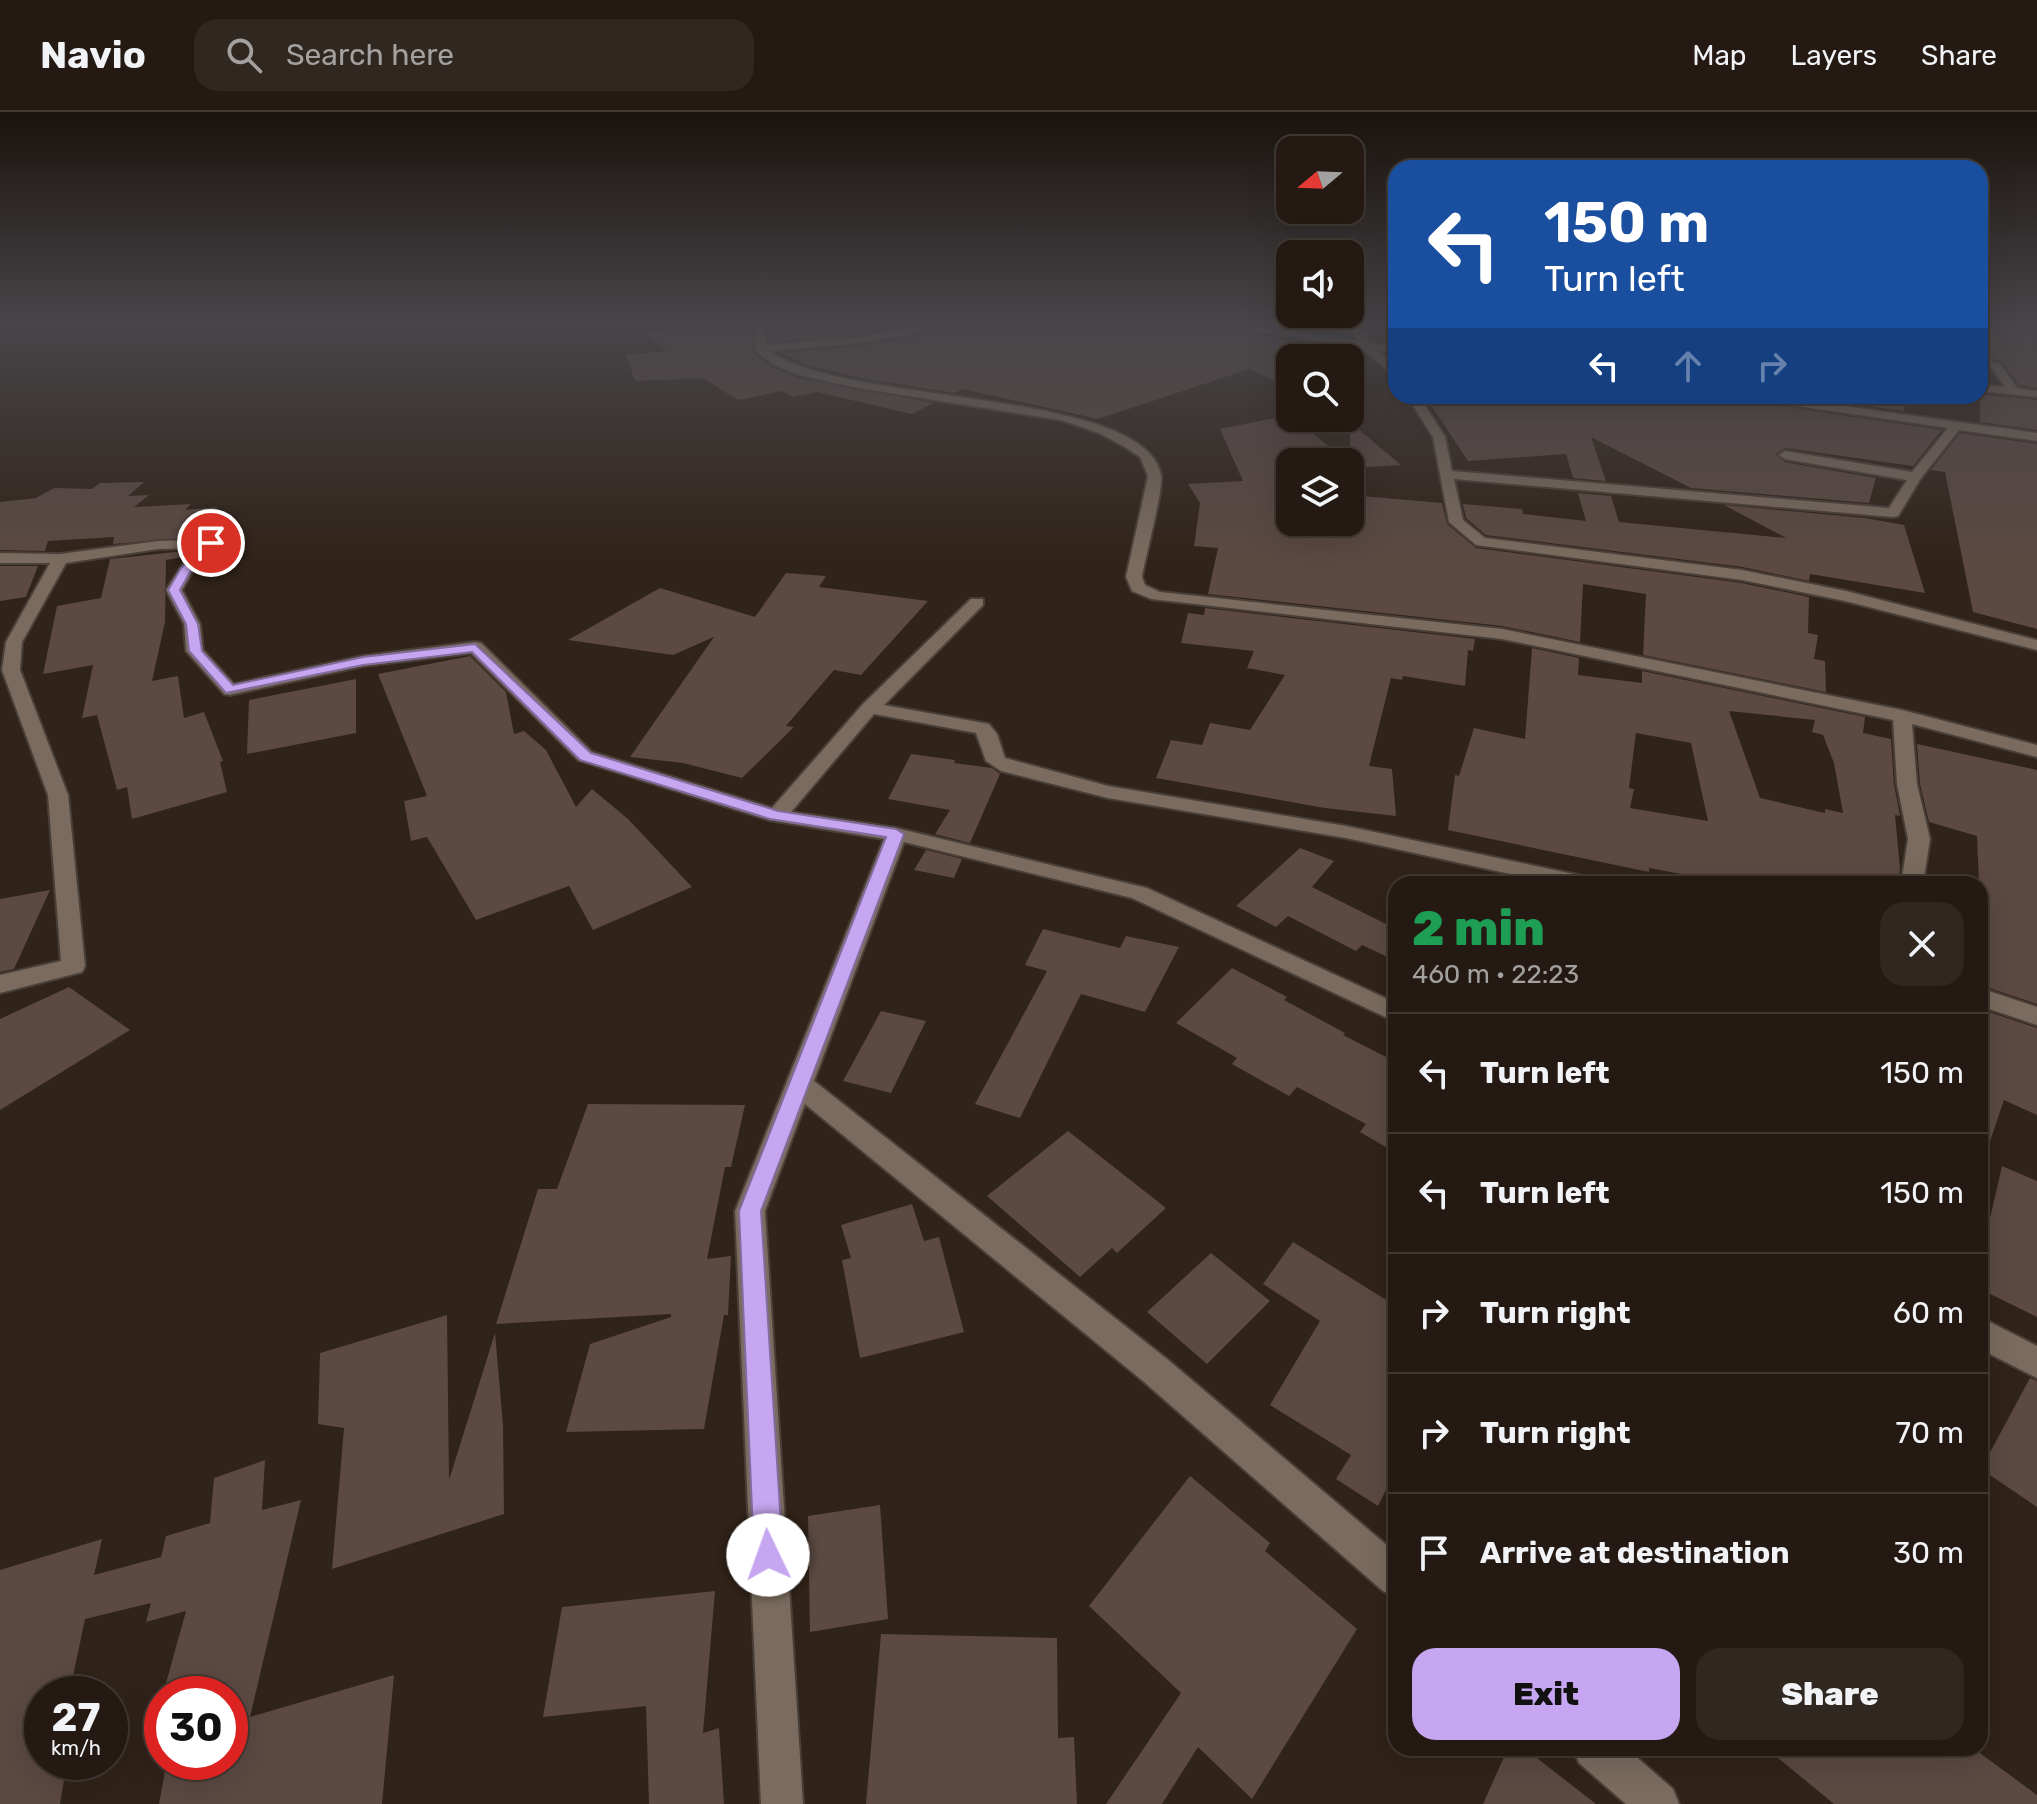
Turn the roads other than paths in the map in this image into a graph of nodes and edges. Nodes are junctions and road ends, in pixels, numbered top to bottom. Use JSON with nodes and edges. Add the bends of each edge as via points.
{"nodes":[{"id":1,"x":973,"y":403,"type":"edge"},
{"id":2,"x":1418,"y":404,"type":"edge"},
{"id":3,"x":1802,"y":404,"type":"edge"},
{"id":4,"x":1955,"y":427,"type":"junction"},
{"id":5,"x":2037,"y":437,"type":"edge"},
{"id":6,"x":1785,"y":455,"type":"dead end"},
{"id":7,"x":1445,"y":474,"type":"junction"},
{"id":8,"x":1915,"y":477,"type":"junction"},
{"id":9,"x":0,"y":558,"type":"edge"},
{"id":10,"x":60,"y":559,"type":"junction"},
{"id":11,"x":977,"y":602,"type":"dead end"},
{"id":12,"x":2037,"y":645,"type":"edge"},
{"id":13,"x":870,"y":708,"type":"junction"},
{"id":14,"x":1902,"y":716,"type":"junction"},
{"id":15,"x":2037,"y":751,"type":"edge"},
{"id":16,"x":776,"y":816,"type":"junction"},
{"id":17,"x":896,"y":834,"type":"junction"},
{"id":18,"x":1552,"y":876,"type":"edge"},
{"id":19,"x":1913,"y":876,"type":"edge"},
{"id":20,"x":0,"y":984,"type":"edge"},
{"id":21,"x":1988,"y":1000,"type":"edge"},
{"id":22,"x":1388,"y":1009,"type":"edge"},
{"id":23,"x":2037,"y":1016,"type":"edge"},
{"id":24,"x":799,"y":1084,"type":"junction"},
{"id":25,"x":1988,"y":1336,"type":"edge"},
{"id":26,"x":2037,"y":1363,"type":"edge"},
{"id":27,"x":1388,"y":1571,"type":"edge"},
{"id":28,"x":1603,"y":1756,"type":"edge"},
{"id":29,"x":782,"y":1804,"type":"edge"},
{"id":30,"x":1658,"y":1804,"type":"edge"}],
"edges":[{"from":1,"to":14,"type":"street","via":[[1063,417],[1103,430],[1146,455],[1155,476],[1134,577],[1138,588],[1157,596],[1502,634]]},
{"from":2,"to":7,"type":"street","via":[[1439,437]]},
{"from":3,"to":4,"type":"street"},
{"from":4,"to":5,"type":"street"},
{"from":4,"to":8,"type":"street"},
{"from":6,"to":8,"type":"street"},
{"from":7,"to":8,"type":"street","via":[[1893,513]]},
{"from":7,"to":12,"type":"street","via":[[1456,522],[1481,542],[1742,575]]},
{"from":9,"to":10,"type":"street"},
{"from":10,"to":16,"type":"street","via":[[211,543],[174,590],[192,624],[195,651],[230,690],[363,661],[475,647],[585,756]]},
{"from":10,"to":20,"type":"street","via":[[14,642],[11,670],[58,795],[73,966]]},
{"from":11,"to":13,"type":"street"},
{"from":13,"to":16,"type":"street"},
{"from":13,"to":18,"type":"street","via":[[982,728],[996,761],[1108,792],[1346,832]]},
{"from":14,"to":15,"type":"street"},
{"from":14,"to":19,"type":"street","via":[[1907,784],[1919,839]]},
{"from":16,"to":17,"type":"street"},
{"from":17,"to":22,"type":"street","via":[[1139,893]]},
{"from":17,"to":24,"type":"street"},
{"from":21,"to":23,"type":"street"},
{"from":24,"to":27,"type":"street","via":[[1155,1370]]},
{"from":24,"to":29,"type":"street","via":[[750,1211]]},
{"from":25,"to":26,"type":"street"},
{"from":28,"to":30,"type":"street"}]}
